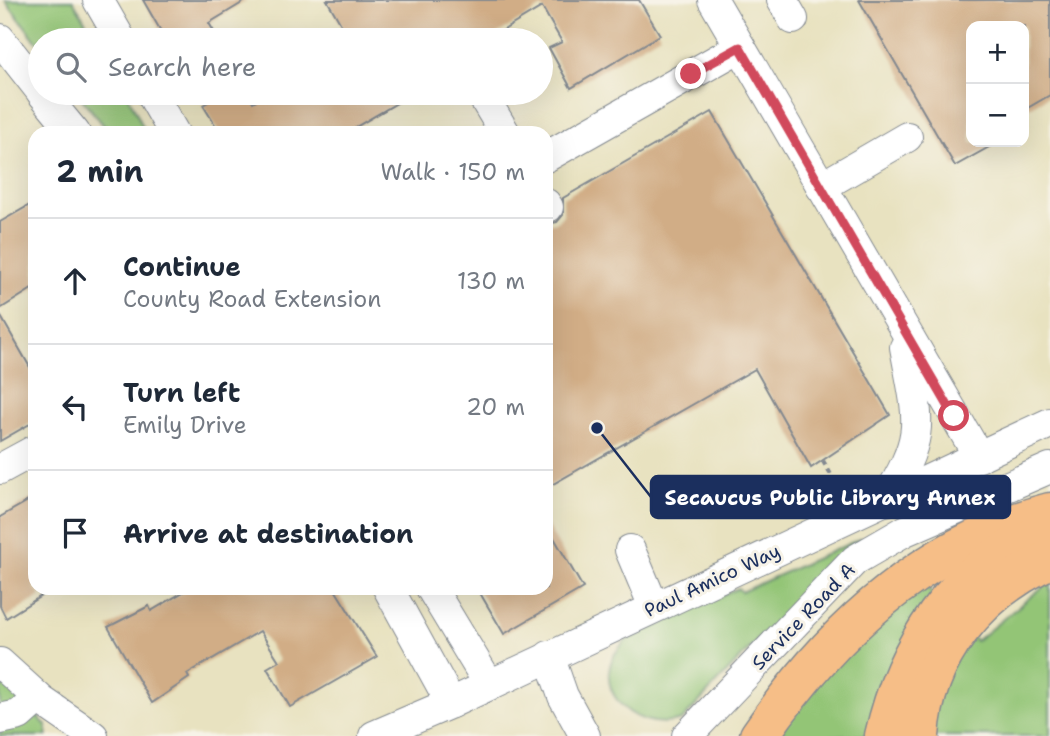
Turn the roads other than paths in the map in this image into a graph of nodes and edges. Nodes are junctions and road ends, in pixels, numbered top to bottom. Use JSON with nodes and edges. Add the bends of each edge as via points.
{"nodes":[{"id":1,"x":98,"y":0,"type":"edge"},
{"id":2,"x":713,"y":0,"type":"edge"},
{"id":3,"x":114,"y":28,"type":"edge"},
{"id":4,"x":0,"y":39,"type":"edge"},
{"id":5,"x":740,"y":47,"type":"junction"},
{"id":6,"x":28,"y":75,"type":"edge"},
{"id":7,"x":52,"y":105,"type":"edge"},
{"id":8,"x":158,"y":105,"type":"edge"},
{"id":9,"x":488,"y":105,"type":"edge"},
{"id":10,"x":69,"y":126,"type":"edge"},
{"id":11,"x":170,"y":126,"type":"edge"},
{"id":12,"x":501,"y":126,"type":"edge"},
{"id":13,"x":907,"y":137,"type":"dead end"},
{"id":14,"x":553,"y":153,"type":"edge"},
{"id":15,"x":821,"y":187,"type":"junction"},
{"id":16,"x":901,"y":326,"type":"junction"},
{"id":17,"x":1050,"y":423,"type":"edge"},
{"id":18,"x":28,"y":454,"type":"edge"},
{"id":19,"x":979,"y":457,"type":"junction"},
{"id":20,"x":1050,"y":468,"type":"edge"},
{"id":21,"x":0,"y":469,"type":"edge"},
{"id":22,"x":885,"y":501,"type":"junction"},
{"id":23,"x":1050,"y":512,"type":"edge"},
{"id":24,"x":1050,"y":530,"type":"edge"},
{"id":25,"x":630,"y":550,"type":"dead end"},
{"id":26,"x":1050,"y":559,"type":"edge"},
{"id":27,"x":392,"y":595,"type":"edge"},
{"id":28,"x":435,"y":595,"type":"edge"},
{"id":29,"x":654,"y":607,"type":"junction"},
{"id":30,"x":549,"y":656,"type":"junction"},
{"id":31,"x":0,"y":663,"type":"edge"},
{"id":32,"x":489,"y":684,"type":"junction"},
{"id":33,"x":38,"y":698,"type":"junction"},
{"id":34,"x":451,"y":703,"type":"junction"},
{"id":35,"x":0,"y":719,"type":"edge"},
{"id":36,"x":93,"y":736,"type":"edge"},
{"id":37,"x":374,"y":736,"type":"edge"},
{"id":38,"x":585,"y":736,"type":"edge"},
{"id":39,"x":687,"y":736,"type":"edge"},
{"id":40,"x":759,"y":736,"type":"edge"},
{"id":41,"x":884,"y":736,"type":"edge"},
{"id":42,"x":920,"y":736,"type":"edge"}],
"edges":[{"from":1,"to":3,"type":"street"},
{"from":2,"to":5,"type":"street"},
{"from":4,"to":6,"type":"street"},
{"from":5,"to":14,"type":"street"},
{"from":5,"to":15,"type":"street"},
{"from":7,"to":10,"type":"street"},
{"from":8,"to":11,"type":"street"},
{"from":9,"to":12,"type":"street"},
{"from":13,"to":15,"type":"street"},
{"from":15,"to":16,"type":"street"},
{"from":16,"to":19,"type":"street"},
{"from":16,"to":22,"type":"street","via":[[918,427],[907,464]]},
{"from":17,"to":19,"type":"street","name":"Paul Amico Way"},
{"from":18,"to":21,"type":"street"},
{"from":19,"to":22,"type":"street","name":"Paul Amico Way"},
{"from":20,"to":39,"type":"street","name":"Service Road A","via":[[905,531],[855,560]]},
{"from":22,"to":29,"type":"street","name":"Paul Amico Way"},
{"from":23,"to":40,"type":"highway","via":[[973,538],[897,584],[826,650]]},
{"from":24,"to":41,"type":"highway","via":[[989,562],[935,615],[901,678]]},
{"from":25,"to":29,"type":"street"},
{"from":26,"to":42,"type":"highway","via":[[996,590],[956,634],[927,693]]},
{"from":27,"to":34,"type":"street"},
{"from":28,"to":32,"type":"street"},
{"from":29,"to":30,"type":"street","name":"Paul Amico Way"},
{"from":30,"to":32,"type":"street","name":"Paul Amico Way"},
{"from":30,"to":38,"type":"street","via":[[563,696]]},
{"from":31,"to":33,"type":"street"},
{"from":32,"to":34,"type":"street","name":"Paul Amico Way"},
{"from":33,"to":35,"type":"street","via":[[19,715]]},
{"from":33,"to":36,"type":"street"},
{"from":34,"to":37,"type":"street","name":"Paul Amico Way"}]}
